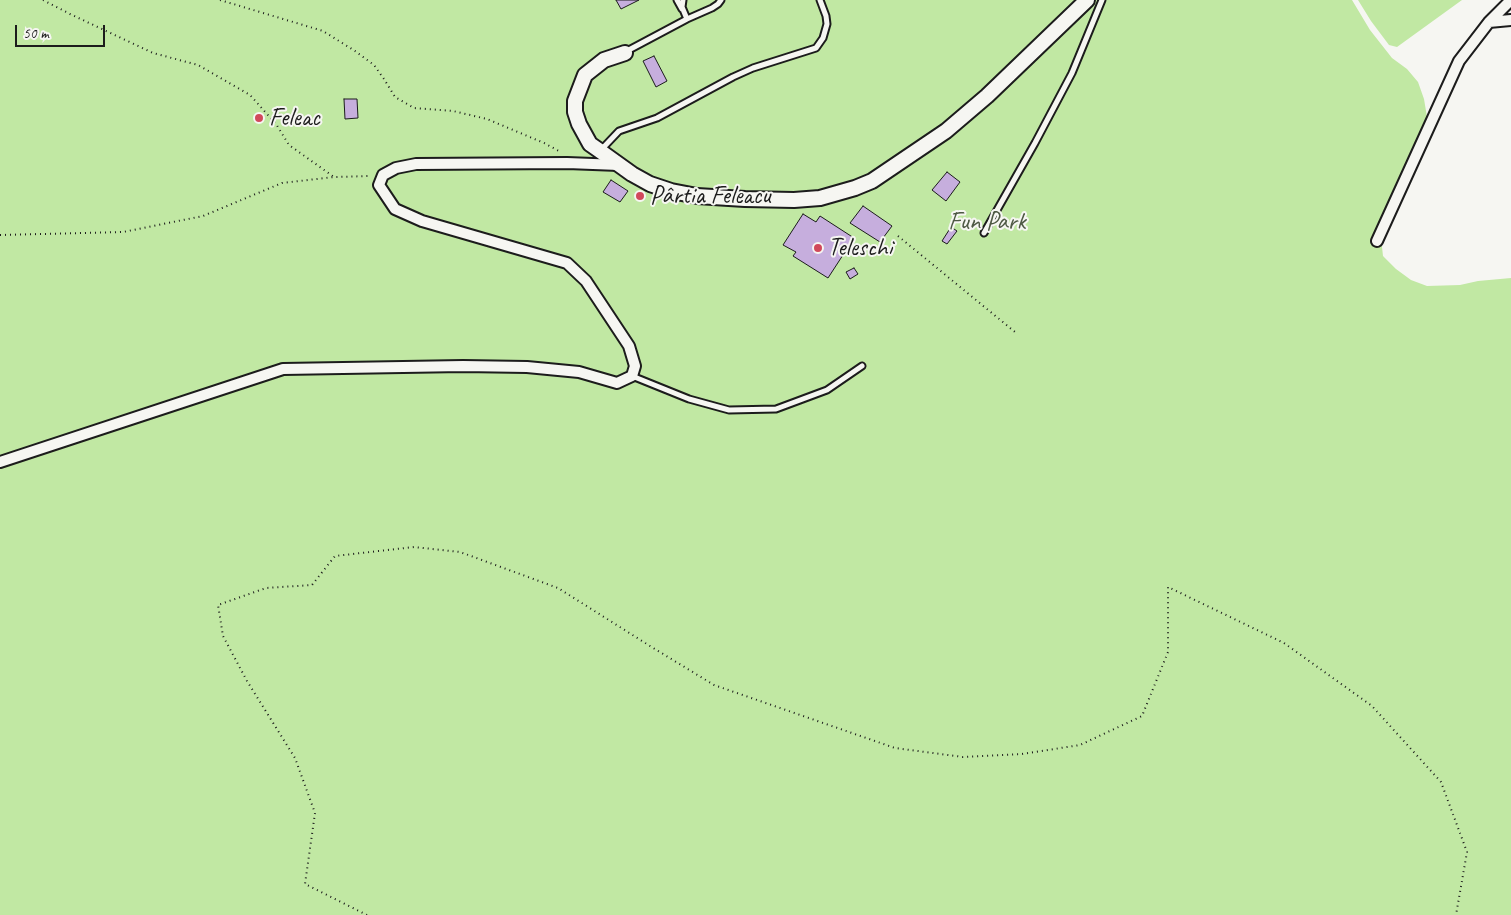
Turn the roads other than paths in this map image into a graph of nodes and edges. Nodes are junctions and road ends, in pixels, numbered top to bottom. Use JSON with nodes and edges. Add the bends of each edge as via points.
{"nodes":[{"id":1,"x":677,"y":0,"type":"edge"},
{"id":2,"x":683,"y":0,"type":"edge"},
{"id":3,"x":721,"y":0,"type":"edge"},
{"id":4,"x":820,"y":0,"type":"edge"},
{"id":5,"x":1088,"y":0,"type":"edge"},
{"id":6,"x":1102,"y":0,"type":"edge"},
{"id":7,"x":1511,"y":0,"type":"edge"},
{"id":8,"x":683,"y":11,"type":"junction"},
{"id":9,"x":687,"y":19,"type":"junction"},
{"id":10,"x":1511,"y":20,"type":"edge"},
{"id":11,"x":1489,"y":22,"type":"junction"},
{"id":12,"x":625,"y":53,"type":"joint"},
{"id":13,"x":600,"y":151,"type":"junction"},
{"id":14,"x":619,"y":165,"type":"junction"},
{"id":15,"x":984,"y":234,"type":"dead end"},
{"id":16,"x":1377,"y":241,"type":"dead end"},
{"id":17,"x":862,"y":366,"type":"dead end"},
{"id":18,"x":632,"y":376,"type":"junction"},
{"id":19,"x":0,"y":462,"type":"edge"}],
"edges":[{"from":1,"to":8,"type":"lane"},
{"from":2,"to":8,"type":"lane"},
{"from":3,"to":9,"type":"lane","via":[[712,8]]},
{"from":4,"to":13,"type":"lane","via":[[827,24],[816,48],[753,68],[657,118],[619,131]]},
{"from":5,"to":14,"type":"street","via":[[946,131],[872,181],[855,188],[820,198],[794,200],[697,196],[650,184]]},
{"from":6,"to":15,"type":"lane","via":[[1072,73]]},
{"from":7,"to":11,"type":"street"},
{"from":8,"to":9,"type":"lane"},
{"from":9,"to":12,"type":"lane"},
{"from":10,"to":11,"type":"street"},
{"from":11,"to":16,"type":"street","via":[[1459,61]]},
{"from":12,"to":13,"type":"street","via":[[604,60],[585,75],[575,101],[581,130],[590,144]]},
{"from":13,"to":14,"type":"street"},
{"from":14,"to":18,"type":"street","via":[[416,164],[396,168],[383,175],[379,185],[395,209],[422,221],[567,263],[586,281],[628,346],[635,366]]},
{"from":17,"to":18,"type":"lane","via":[[827,390],[776,409],[730,410],[690,399]]},
{"from":18,"to":19,"type":"street","via":[[617,383],[579,372],[527,367],[283,369]]}]}
